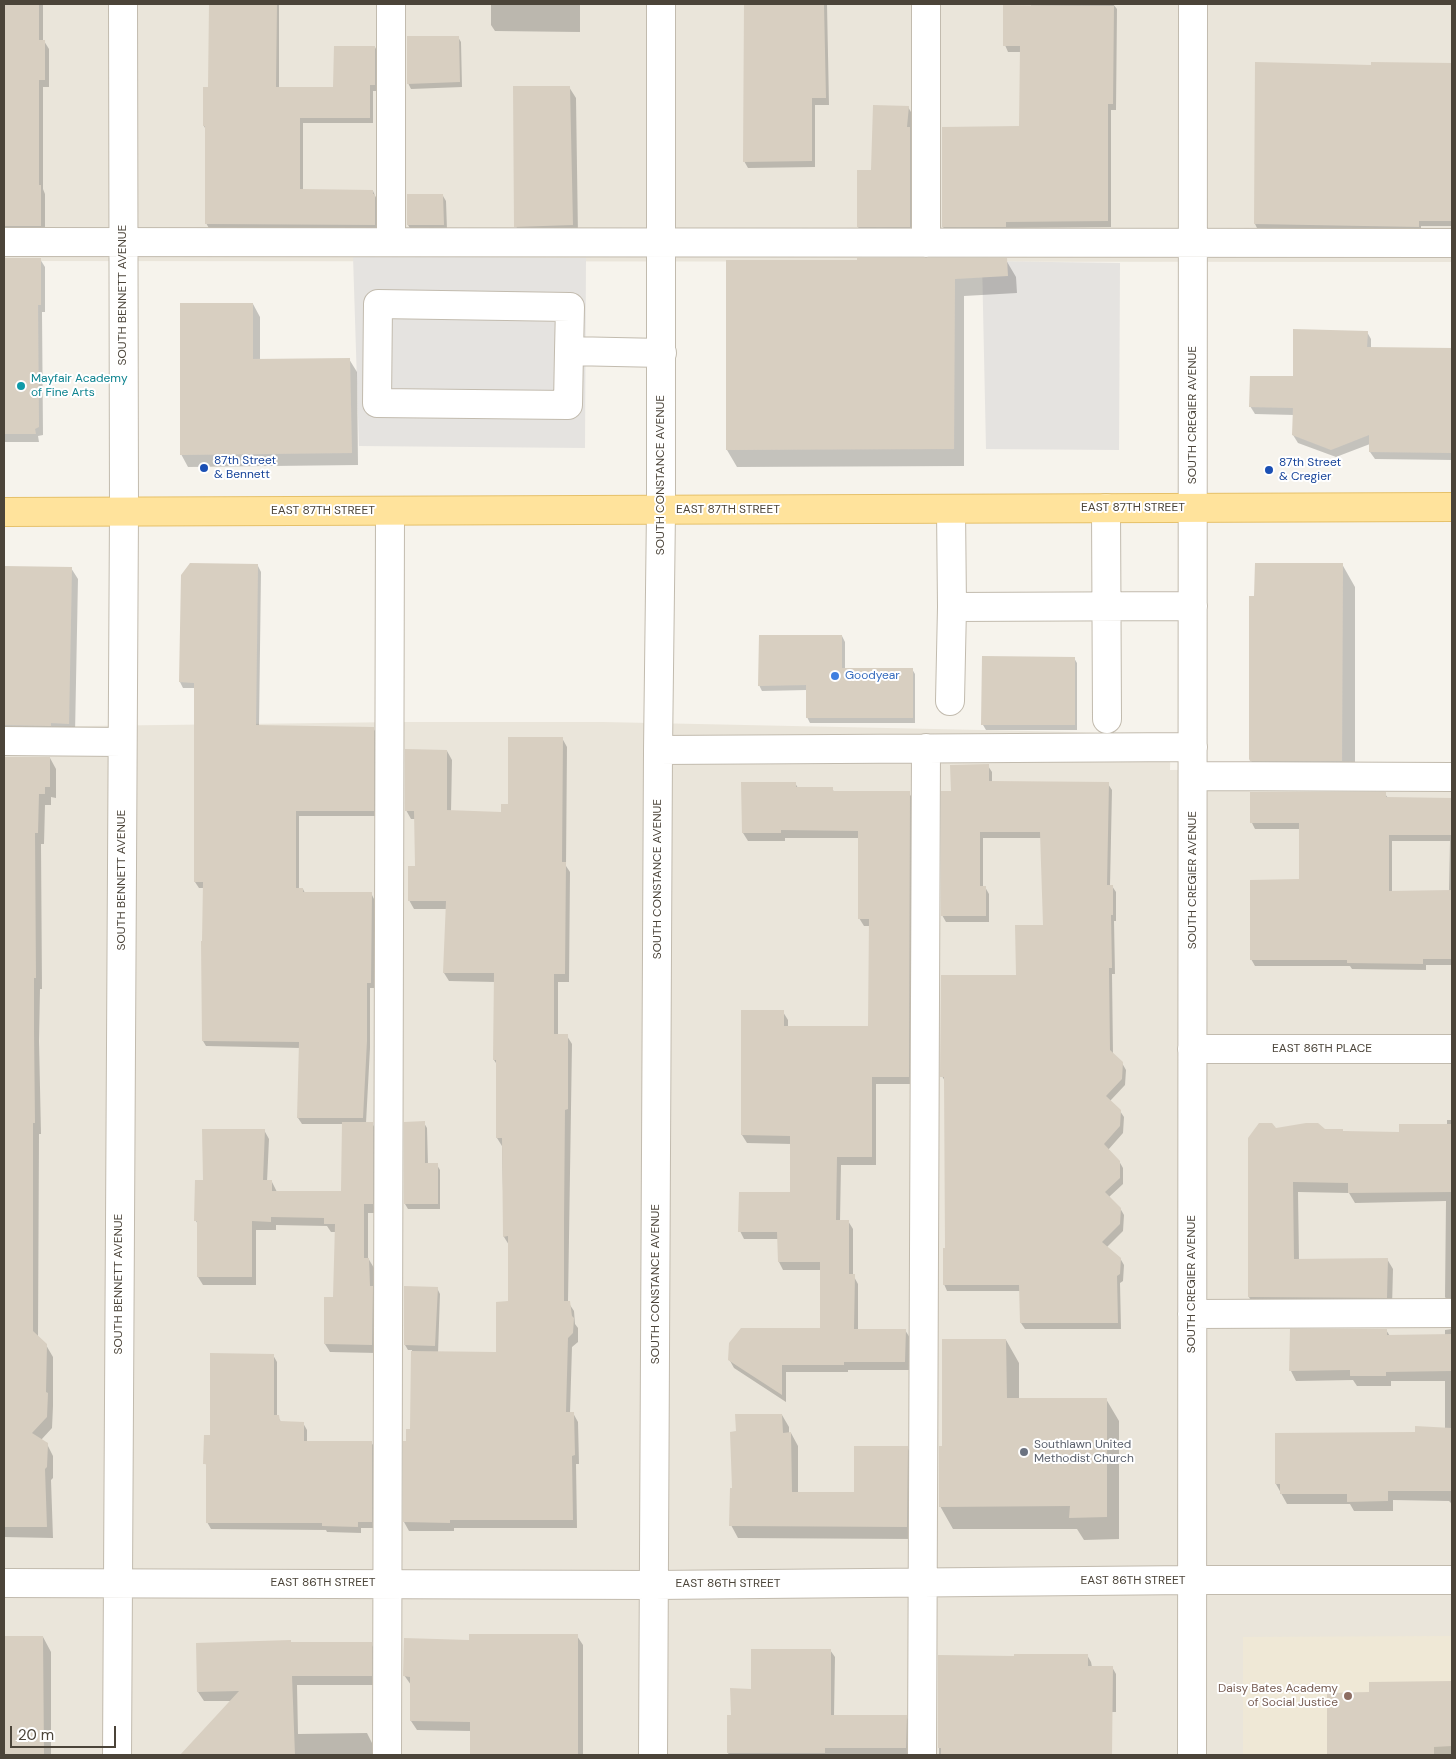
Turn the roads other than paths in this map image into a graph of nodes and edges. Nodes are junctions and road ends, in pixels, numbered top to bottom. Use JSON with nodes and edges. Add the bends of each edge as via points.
{"nodes":[{"id":1,"x":123,"y":4,"type":"edge"},
{"id":2,"x":390,"y":4,"type":"edge"},
{"id":3,"x":661,"y":4,"type":"edge"},
{"id":4,"x":926,"y":4,"type":"edge"},
{"id":5,"x":1193,"y":4,"type":"edge"},
{"id":6,"x":4,"y":242,"type":"edge"},
{"id":7,"x":123,"y":242,"type":"junction"},
{"id":8,"x":390,"y":242,"type":"junction"},
{"id":9,"x":661,"y":243,"type":"junction"},
{"id":10,"x":926,"y":243,"type":"junction"},
{"id":11,"x":1193,"y":243,"type":"junction"},
{"id":12,"x":1452,"y":243,"type":"edge"},
{"id":13,"x":569,"y":351,"type":"junction"},
{"id":14,"x":662,"y":353,"type":"junction"},
{"id":15,"x":1452,"y":507,"type":"edge"},
{"id":16,"x":1106,"y":508,"type":"junction"},
{"id":17,"x":1193,"y":508,"type":"junction"},
{"id":18,"x":951,"y":509,"type":"junction"},
{"id":19,"x":662,"y":510,"type":"junction"},
{"id":20,"x":124,"y":511,"type":"junction"},
{"id":21,"x":390,"y":511,"type":"junction"},
{"id":22,"x":4,"y":512,"type":"edge"},
{"id":23,"x":1193,"y":606,"type":"junction"},
{"id":24,"x":952,"y":607,"type":"junction"},
{"id":25,"x":1107,"y":607,"type":"junction"},
{"id":26,"x":950,"y":701,"type":"dead end"},
{"id":27,"x":1107,"y":719,"type":"dead end"},
{"id":28,"x":4,"y":741,"type":"edge"},
{"id":29,"x":122,"y":742,"type":"junction"},
{"id":30,"x":1193,"y":747,"type":"junction"},
{"id":31,"x":926,"y":748,"type":"junction"},
{"id":32,"x":658,"y":750,"type":"junction"},
{"id":33,"x":1193,"y":776,"type":"junction"},
{"id":34,"x":1452,"y":776,"type":"edge"},
{"id":35,"x":1192,"y":1049,"type":"junction"},
{"id":36,"x":1452,"y":1049,"type":"edge"},
{"id":37,"x":1452,"y":1313,"type":"edge"},
{"id":38,"x":1192,"y":1314,"type":"junction"},
{"id":39,"x":1192,"y":1580,"type":"junction"},
{"id":40,"x":1452,"y":1580,"type":"edge"},
{"id":41,"x":4,"y":1583,"type":"edge"},
{"id":42,"x":118,"y":1583,"type":"junction"},
{"id":43,"x":923,"y":1583,"type":"junction"},
{"id":44,"x":387,"y":1584,"type":"junction"},
{"id":45,"x":654,"y":1584,"type":"junction"},
{"id":46,"x":117,"y":1755,"type":"edge"},
{"id":47,"x":387,"y":1755,"type":"edge"},
{"id":48,"x":653,"y":1755,"type":"edge"},
{"id":49,"x":922,"y":1755,"type":"edge"},
{"id":50,"x":1192,"y":1755,"type":"edge"}],
"edges":[{"from":1,"to":7,"type":"street","name":"SOUTH BENNETT AVENUE"},
{"from":2,"to":8,"type":"street"},
{"from":3,"to":9,"type":"street","name":"SOUTH CONSTANCE AVENUE"},
{"from":4,"to":10,"type":"street"},
{"from":5,"to":11,"type":"street","name":"SOUTH CREGIER AVENUE"},
{"from":6,"to":7,"type":"street"},
{"from":7,"to":8,"type":"street"},
{"from":7,"to":20,"type":"street","name":"SOUTH BENNETT AVENUE"},
{"from":8,"to":9,"type":"street"},
{"from":9,"to":10,"type":"street"},
{"from":9,"to":14,"type":"street","name":"SOUTH CONSTANCE AVENUE"},
{"from":10,"to":11,"type":"street"},
{"from":11,"to":12,"type":"street"},
{"from":11,"to":17,"type":"street","name":"SOUTH CREGIER AVENUE"},
{"from":13,"to":13,"type":"street","via":[[570,307],[378,304],[377,403],[568,406]]},
{"from":13,"to":14,"type":"street"},
{"from":14,"to":19,"type":"street","name":"SOUTH CONSTANCE AVENUE"},
{"from":15,"to":17,"type":"main road","name":"EAST 87TH STREET"},
{"from":16,"to":17,"type":"main road","name":"EAST 87TH STREET"},
{"from":16,"to":18,"type":"main road","name":"EAST 87TH STREET"},
{"from":16,"to":25,"type":"street"},
{"from":17,"to":23,"type":"street","name":"SOUTH CREGIER AVENUE"},
{"from":18,"to":19,"type":"main road","name":"EAST 87TH STREET"},
{"from":18,"to":24,"type":"street"},
{"from":19,"to":21,"type":"main road","name":"EAST 87TH STREET"},
{"from":19,"to":32,"type":"street","name":"SOUTH CONSTANCE AVENUE"},
{"from":20,"to":21,"type":"main road","name":"EAST 87TH STREET"},
{"from":20,"to":22,"type":"main road","name":"EAST 87TH STREET"},
{"from":20,"to":29,"type":"street","name":"SOUTH BENNETT AVENUE"},
{"from":21,"to":44,"type":"street"},
{"from":23,"to":25,"type":"street"},
{"from":23,"to":30,"type":"street","name":"SOUTH CREGIER AVENUE"},
{"from":24,"to":25,"type":"street"},
{"from":24,"to":26,"type":"street"},
{"from":25,"to":27,"type":"street"},
{"from":28,"to":29,"type":"street"},
{"from":29,"to":42,"type":"street","name":"SOUTH BENNETT AVENUE"},
{"from":30,"to":31,"type":"street"},
{"from":30,"to":33,"type":"street","name":"SOUTH CREGIER AVENUE"},
{"from":31,"to":32,"type":"street"},
{"from":31,"to":43,"type":"street"},
{"from":32,"to":45,"type":"street","name":"SOUTH CONSTANCE AVENUE"},
{"from":33,"to":34,"type":"street"},
{"from":33,"to":35,"type":"street","name":"SOUTH CREGIER AVENUE"},
{"from":35,"to":36,"type":"street","name":"EAST 86TH PLACE"},
{"from":35,"to":38,"type":"street","name":"SOUTH CREGIER AVENUE"},
{"from":37,"to":38,"type":"street"},
{"from":38,"to":39,"type":"street","name":"SOUTH CREGIER AVENUE"},
{"from":39,"to":40,"type":"street","name":"EAST 86TH STREET"},
{"from":39,"to":43,"type":"street","name":"EAST 86TH STREET"},
{"from":39,"to":50,"type":"street","name":"SOUTH CREGIER AVENUE"},
{"from":41,"to":42,"type":"street","name":"EAST 86TH STREET"},
{"from":42,"to":44,"type":"street","name":"EAST 86TH STREET"},
{"from":42,"to":46,"type":"street","name":"SOUTH BENNETT AVENUE"},
{"from":43,"to":45,"type":"street","name":"EAST 86TH STREET"},
{"from":43,"to":49,"type":"street"},
{"from":44,"to":45,"type":"street","name":"EAST 86TH STREET"},
{"from":44,"to":47,"type":"street"},
{"from":45,"to":48,"type":"street","name":"SOUTH CONSTANCE AVENUE"}]}
